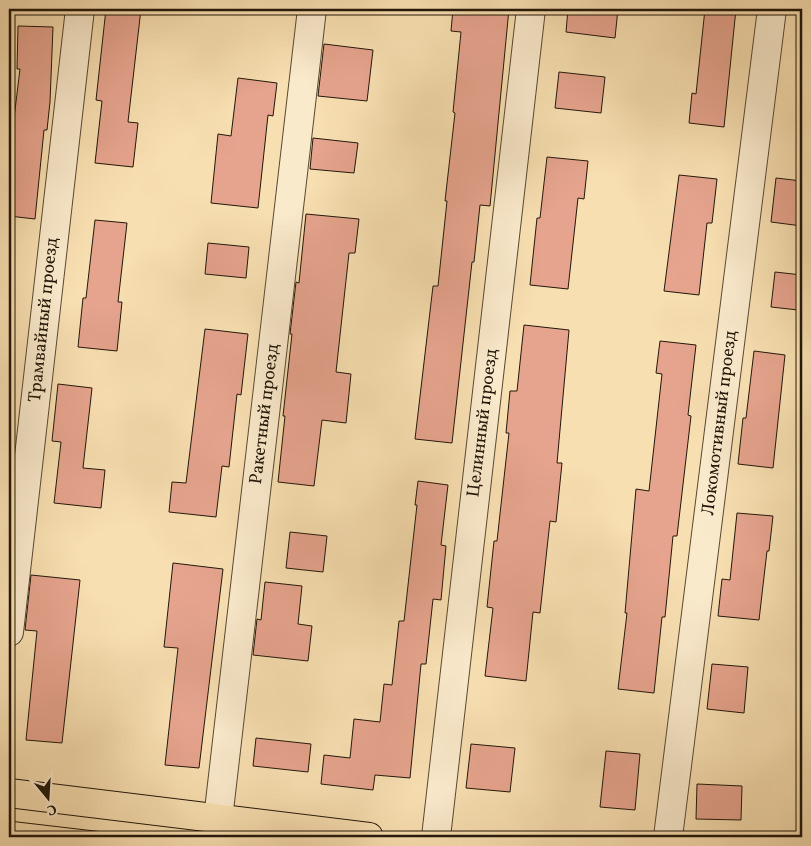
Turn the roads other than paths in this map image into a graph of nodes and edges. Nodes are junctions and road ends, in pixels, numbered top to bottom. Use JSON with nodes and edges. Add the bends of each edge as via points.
{"nodes":[{"id":1,"x":80,"y":9,"type":"edge"},
{"id":2,"x":312,"y":9,"type":"edge"},
{"id":3,"x":531,"y":9,"type":"edge"},
{"id":4,"x":772,"y":9,"type":"edge"},
{"id":5,"x":9,"y":632,"type":"edge"},
{"id":6,"x":9,"y":793,"type":"edge"},
{"id":7,"x":218,"y":819,"type":"junction"},
{"id":8,"x":369,"y":837,"type":"edge"},
{"id":9,"x":436,"y":837,"type":"edge"},
{"id":10,"x":668,"y":837,"type":"edge"}],
"edges":[{"from":1,"to":5,"type":"street","name":"Трамвайный проезд"},
{"from":2,"to":7,"type":"street","name":"Ракетный проезд"},
{"from":3,"to":9,"type":"street","name":"Целинный проезд"},
{"from":4,"to":10,"type":"street","name":"Локомотивный проезд"},
{"from":6,"to":7,"type":"main road"},
{"from":7,"to":8,"type":"main road"}]}
